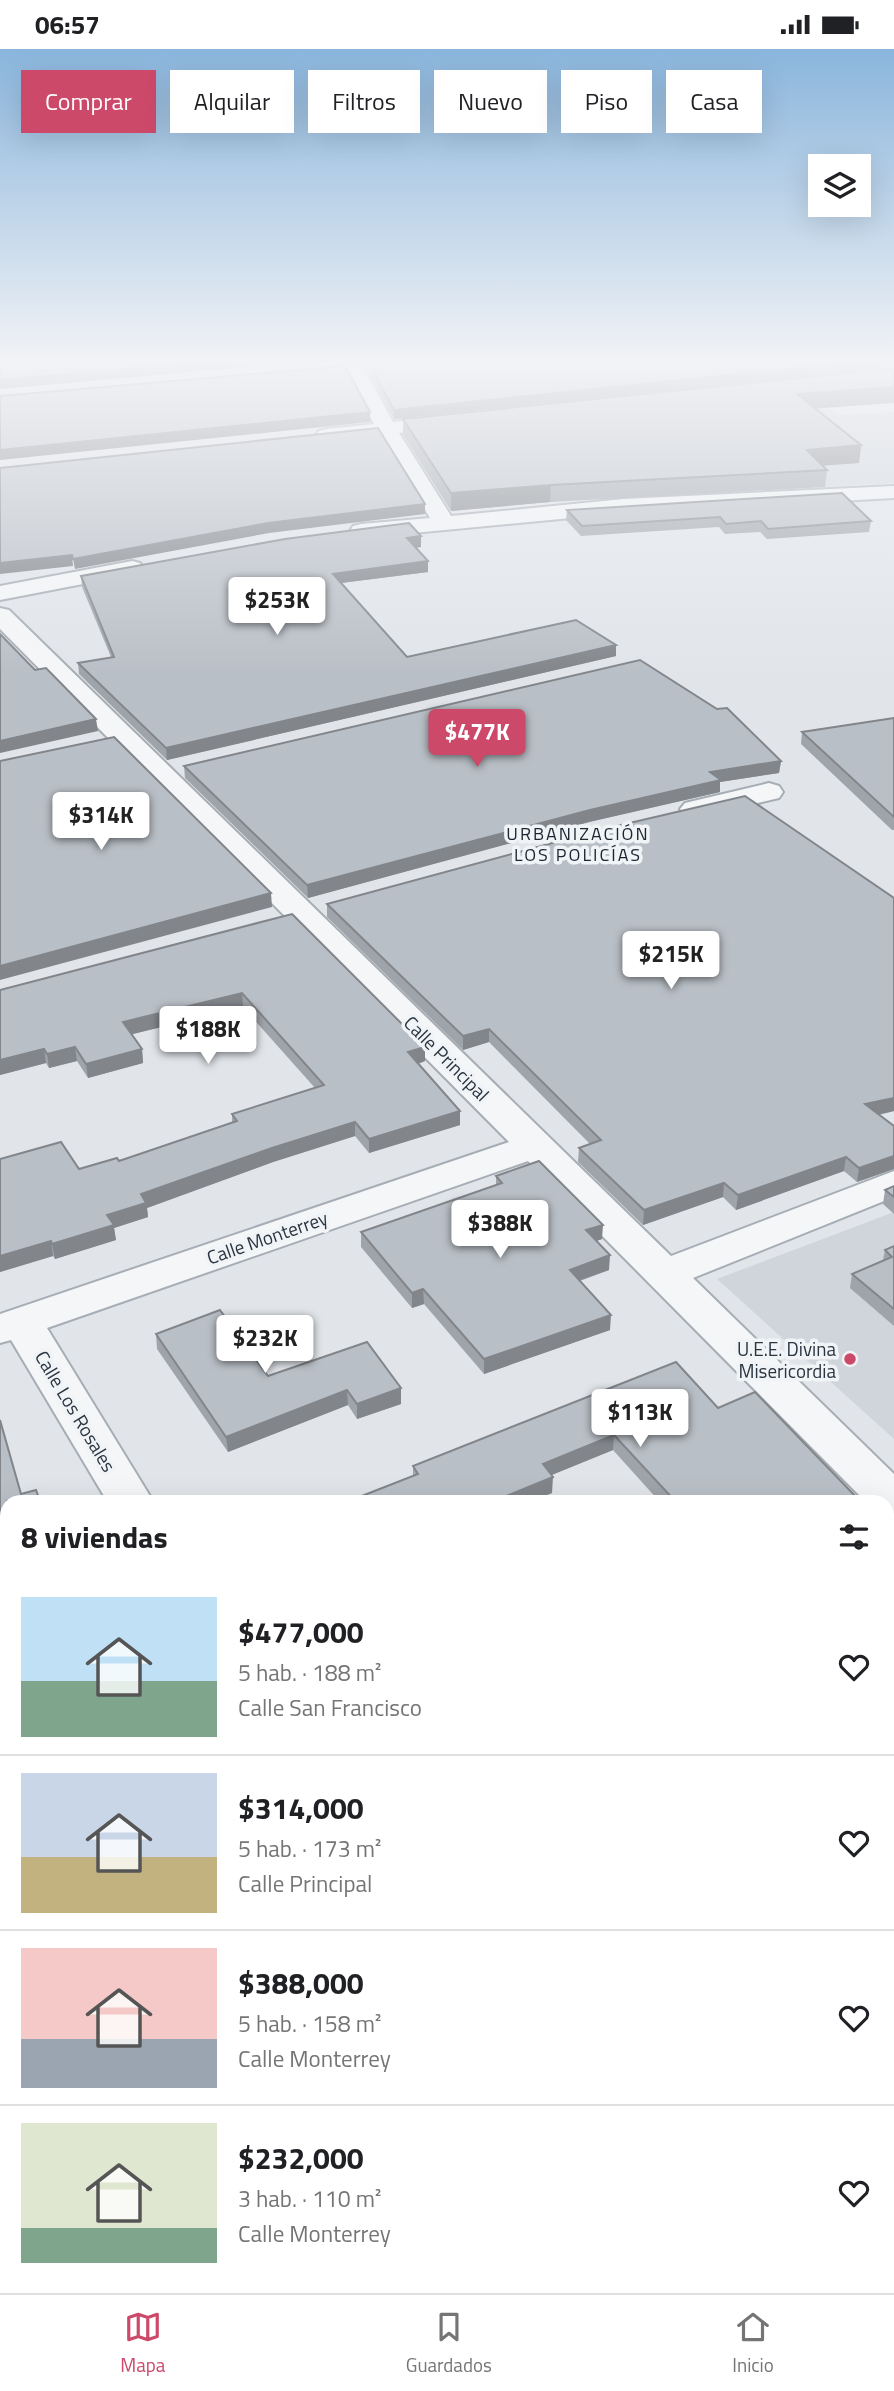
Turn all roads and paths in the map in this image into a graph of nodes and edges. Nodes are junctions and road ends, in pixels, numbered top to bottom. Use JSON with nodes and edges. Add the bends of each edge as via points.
{"nodes":[{"id":1,"x":409,"y":466,"type":"edge"},
{"id":2,"x":894,"y":492,"type":"edge"},
{"id":3,"x":443,"y":522,"type":"junction"},
{"id":4,"x":339,"y":534,"type":"edge"},
{"id":5,"x":147,"y":566,"type":"edge"},
{"id":6,"x":0,"y":593,"type":"edge"},
{"id":7,"x":0,"y":615,"type":"edge"},
{"id":8,"x":769,"y":792,"type":"dead end"},
{"id":9,"x":670,"y":815,"type":"edge"},
{"id":10,"x":314,"y":910,"type":"junction"},
{"id":11,"x":262,"y":924,"type":"edge"},
{"id":12,"x":535,"y":1146,"type":"junction"},
{"id":13,"x":894,"y":1183,"type":"edge"},
{"id":14,"x":664,"y":1275,"type":"junction"},
{"id":15,"x":11,"y":1325,"type":"edge"},
{"id":16,"x":126,"y":1495,"type":"edge"},
{"id":17,"x":887,"y":1495,"type":"edge"}],
"edges":[{"from":1,"to":3,"type":"street"},
{"from":2,"to":3,"type":"street","via":[[624,506]]},
{"from":3,"to":4,"type":"street"},
{"from":5,"to":6,"type":"street"},
{"from":7,"to":10,"type":"street","name":"Calle Principal","via":[[111,739],[174,770]]},
{"from":8,"to":9,"type":"street"},
{"from":10,"to":11,"type":"street"},
{"from":10,"to":12,"type":"street","name":"Calle Principal"},
{"from":12,"to":14,"type":"street","name":"Calle Principal"},
{"from":12,"to":15,"type":"street","name":"Calle Monterrey"},
{"from":13,"to":14,"type":"street"},
{"from":14,"to":17,"type":"street","name":"Calle Principal"},
{"from":15,"to":16,"type":"street","name":"Calle Los Rosales"}]}
